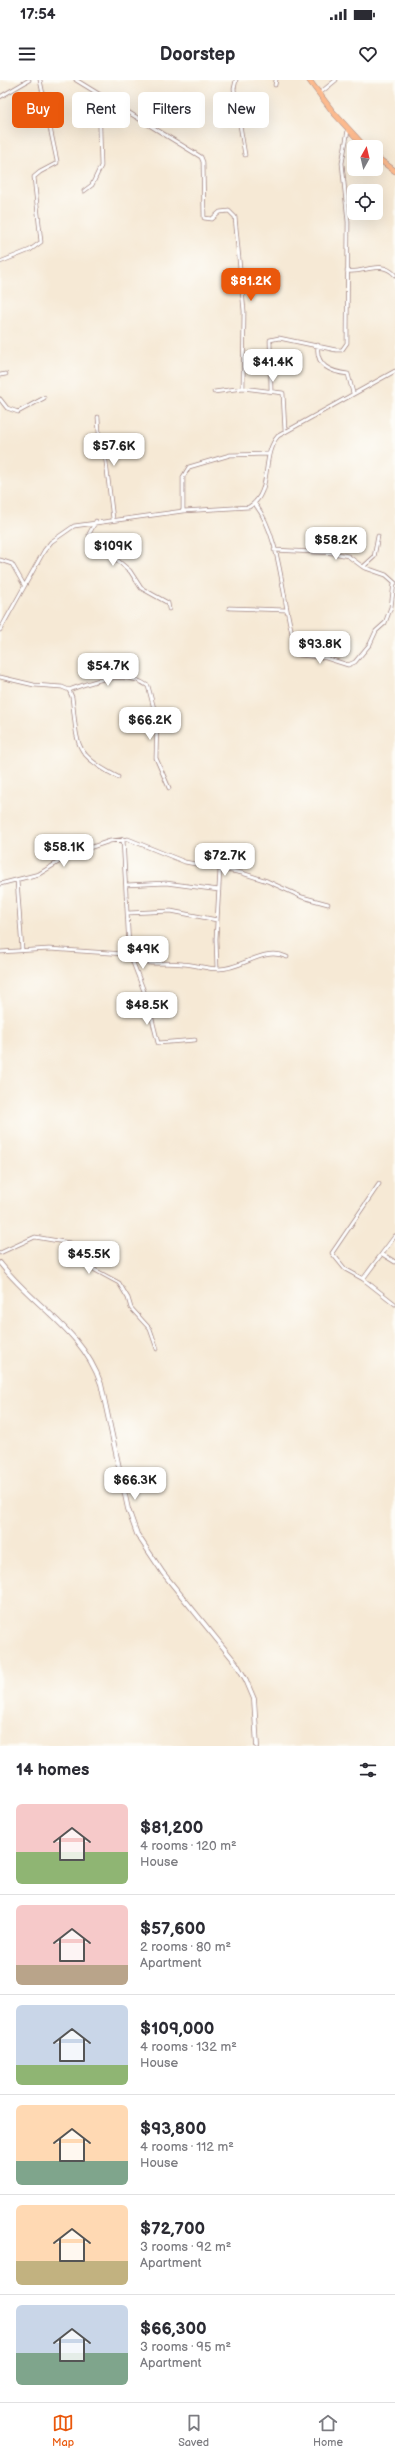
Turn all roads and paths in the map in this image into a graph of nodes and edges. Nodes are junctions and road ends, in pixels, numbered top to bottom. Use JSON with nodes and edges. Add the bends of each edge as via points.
{"nodes":[{"id":1,"x":29,"y":80,"type":"edge"},
{"id":2,"x":40,"y":80,"type":"edge"},
{"id":3,"x":76,"y":80,"type":"edge"},
{"id":4,"x":236,"y":80,"type":"edge"},
{"id":5,"x":276,"y":80,"type":"edge"},
{"id":6,"x":309,"y":80,"type":"edge"},
{"id":7,"x":336,"y":80,"type":"edge"},
{"id":8,"x":275,"y":85,"type":"dead end"},
{"id":9,"x":96,"y":92,"type":"edge"},
{"id":10,"x":320,"y":93,"type":"junction"},
{"id":11,"x":0,"y":97,"type":"edge"},
{"id":12,"x":130,"y":113,"type":"edge"},
{"id":13,"x":100,"y":128,"type":"edge"},
{"id":14,"x":348,"y":130,"type":"junction"},
{"id":15,"x":357,"y":140,"type":"edge"},
{"id":16,"x":246,"y":155,"type":"dead end"},
{"id":17,"x":383,"y":162,"type":"edge"},
{"id":18,"x":395,"y":171,"type":"edge"},
{"id":19,"x":84,"y":190,"type":"dead end"},
{"id":20,"x":0,"y":262,"type":"edge"},
{"id":21,"x":347,"y":271,"type":"junction"},
{"id":22,"x":395,"y":275,"type":"edge"},
{"id":23,"x":318,"y":345,"type":"junction"},
{"id":24,"x":395,"y":371,"type":"edge"},
{"id":25,"x":6,"y":374,"type":"dead end"},
{"id":26,"x":0,"y":375,"type":"edge"},
{"id":27,"x":243,"y":388,"type":"junction"},
{"id":28,"x":271,"y":390,"type":"junction"},
{"id":29,"x":214,"y":392,"type":"dead end"},
{"id":30,"x":353,"y":394,"type":"junction"},
{"id":31,"x":44,"y":398,"type":"dead end"},
{"id":32,"x":0,"y":399,"type":"edge"},
{"id":33,"x":98,"y":417,"type":"dead end"},
{"id":34,"x":285,"y":431,"type":"junction"},
{"id":35,"x":268,"y":454,"type":"junction"},
{"id":36,"x":255,"y":504,"type":"junction"},
{"id":37,"x":183,"y":511,"type":"junction"},
{"id":38,"x":113,"y":519,"type":"junction"},
{"id":39,"x":96,"y":521,"type":"junction"},
{"id":40,"x":378,"y":536,"type":"dead end"},
{"id":41,"x":274,"y":550,"type":"junction"},
{"id":42,"x":0,"y":560,"type":"edge"},
{"id":43,"x":363,"y":567,"type":"junction"},
{"id":44,"x":395,"y":583,"type":"edge"},
{"id":45,"x":24,"y":585,"type":"junction"},
{"id":46,"x":229,"y":608,"type":"dead end"},
{"id":47,"x":169,"y":610,"type":"dead end"},
{"id":48,"x":286,"y":610,"type":"junction"},
{"id":49,"x":0,"y":630,"type":"edge"},
{"id":50,"x":0,"y":677,"type":"edge"},
{"id":51,"x":69,"y":690,"type":"junction"},
{"id":52,"x":118,"y":777,"type":"dead end"},
{"id":53,"x":169,"y":788,"type":"dead end"},
{"id":54,"x":123,"y":839,"type":"junction"},
{"id":55,"x":220,"y":869,"type":"junction"},
{"id":56,"x":17,"y":880,"type":"junction"},
{"id":57,"x":0,"y":884,"type":"edge"},
{"id":58,"x":126,"y":885,"type":"junction"},
{"id":59,"x":219,"y":890,"type":"junction"},
{"id":60,"x":328,"y":904,"type":"dead end"},
{"id":61,"x":128,"y":913,"type":"junction"},
{"id":62,"x":217,"y":920,"type":"junction"},
{"id":63,"x":22,"y":950,"type":"junction"},
{"id":64,"x":0,"y":952,"type":"edge"},
{"id":65,"x":125,"y":954,"type":"junction"},
{"id":66,"x":287,"y":957,"type":"dead end"},
{"id":67,"x":132,"y":960,"type":"junction"},
{"id":68,"x":217,"y":969,"type":"junction"},
{"id":69,"x":195,"y":1040,"type":"dead end"},
{"id":70,"x":378,"y":1184,"type":"dead end"},
{"id":71,"x":395,"y":1236,"type":"edge"},
{"id":72,"x":0,"y":1253,"type":"edge"},
{"id":73,"x":382,"y":1254,"type":"junction"},
{"id":74,"x":395,"y":1262,"type":"edge"},
{"id":75,"x":0,"y":1263,"type":"edge"},
{"id":76,"x":363,"y":1279,"type":"junction"},
{"id":77,"x":395,"y":1304,"type":"edge"},
{"id":78,"x":157,"y":1349,"type":"dead end"},
{"id":79,"x":257,"y":1746,"type":"edge"}],
"edges":[{"from":1,"to":11,"type":"street"},
{"from":2,"to":20,"type":"street","via":[[57,161],[34,177],[41,242],[30,250]]},
{"from":3,"to":9,"type":"street"},
{"from":4,"to":16,"type":"street","via":[[234,89]]},
{"from":5,"to":8,"type":"street"},
{"from":6,"to":10,"type":"main road"},
{"from":7,"to":10,"type":"street"},
{"from":10,"to":14,"type":"main road"},
{"from":12,"to":27,"type":"street","via":[[201,157],[204,218],[212,219],[220,212],[229,211],[235,217],[244,311]]},
{"from":13,"to":19,"type":"street","via":[[102,166],[92,185]]},
{"from":14,"to":15,"type":"main road"},
{"from":14,"to":21,"type":"street","via":[[342,163],[348,222]]},
{"from":17,"to":18,"type":"main road"},
{"from":21,"to":22,"type":"street","via":[[356,272],[382,267]]},
{"from":21,"to":23,"type":"street","via":[[346,343],[342,350]]},
{"from":23,"to":28,"type":"street","via":[[279,338],[270,340]]},
{"from":23,"to":30,"type":"street","via":[[318,357],[322,364],[331,372],[348,374]]},
{"from":24,"to":30,"type":"street"},
{"from":25,"to":26,"type":"street"},
{"from":27,"to":28,"type":"street"},
{"from":27,"to":29,"type":"street"},
{"from":28,"to":34,"type":"street","via":[[280,391],[284,395]]},
{"from":30,"to":34,"type":"street"},
{"from":31,"to":32,"type":"street","via":[[18,412],[7,408]]},
{"from":33,"to":38,"type":"street"},
{"from":34,"to":35,"type":"street","via":[[274,441]]},
{"from":35,"to":36,"type":"street","via":[[263,490]]},
{"from":35,"to":37,"type":"street","via":[[230,455],[190,467],[183,477]]},
{"from":36,"to":37,"type":"street","via":[[237,510]]},
{"from":36,"to":41,"type":"street","via":[[262,512]]},
{"from":37,"to":38,"type":"street"},
{"from":38,"to":39,"type":"street"},
{"from":39,"to":45,"type":"street","via":[[74,526],[51,542]]},
{"from":39,"to":47,"type":"street","via":[[89,534],[94,545],[110,554],[130,571],[141,588],[168,603]]},
{"from":40,"to":43,"type":"street","via":[[374,557]]},
{"from":41,"to":43,"type":"street","via":[[333,552],[348,556]]},
{"from":41,"to":48,"type":"street"},
{"from":42,"to":45,"type":"street","via":[[12,564]]},
{"from":43,"to":44,"type":"street","via":[[386,575]]},
{"from":44,"to":48,"type":"street","via":[[385,623],[376,631],[361,658],[348,665],[298,654]]},
{"from":45,"to":49,"type":"street"},
{"from":46,"to":48,"type":"street"},
{"from":50,"to":51,"type":"street"},
{"from":51,"to":52,"type":"street","via":[[80,749],[86,759]]},
{"from":51,"to":53,"type":"street","via":[[114,678],[136,680],[148,686],[157,720],[156,758]]},
{"from":54,"to":55,"type":"street","via":[[185,862]]},
{"from":54,"to":56,"type":"street","via":[[70,855],[38,874]]},
{"from":54,"to":58,"type":"street"},
{"from":55,"to":59,"type":"street"},
{"from":55,"to":60,"type":"street","via":[[267,881],[302,897]]},
{"from":56,"to":57,"type":"street"},
{"from":56,"to":63,"type":"street"},
{"from":58,"to":59,"type":"street","via":[[166,883]]},
{"from":58,"to":61,"type":"street"},
{"from":59,"to":62,"type":"street"},
{"from":61,"to":62,"type":"street","via":[[171,911]]},
{"from":61,"to":65,"type":"street","via":[[129,947]]},
{"from":62,"to":68,"type":"street"},
{"from":63,"to":64,"type":"street"},
{"from":63,"to":65,"type":"street","via":[[49,949]]},
{"from":65,"to":67,"type":"street"},
{"from":66,"to":68,"type":"street","via":[[272,954]]},
{"from":67,"to":68,"type":"street","via":[[149,964],[164,962]]},
{"from":67,"to":69,"type":"street","via":[[147,999],[158,1043]]},
{"from":70,"to":76,"type":"street","via":[[332,1251],[345,1269]]},
{"from":71,"to":73,"type":"street"},
{"from":72,"to":78,"type":"street","via":[[35,1237],[70,1243],[95,1270],[119,1283],[128,1298],[130,1308],[150,1329]]},
{"from":73,"to":74,"type":"street"},
{"from":73,"to":76,"type":"street"},
{"from":75,"to":79,"type":"street","via":[[32,1298],[63,1324],[94,1364],[101,1384],[128,1509],[137,1534],[163,1574],[236,1663],[246,1680],[254,1699]]},
{"from":76,"to":77,"type":"street"}]}
